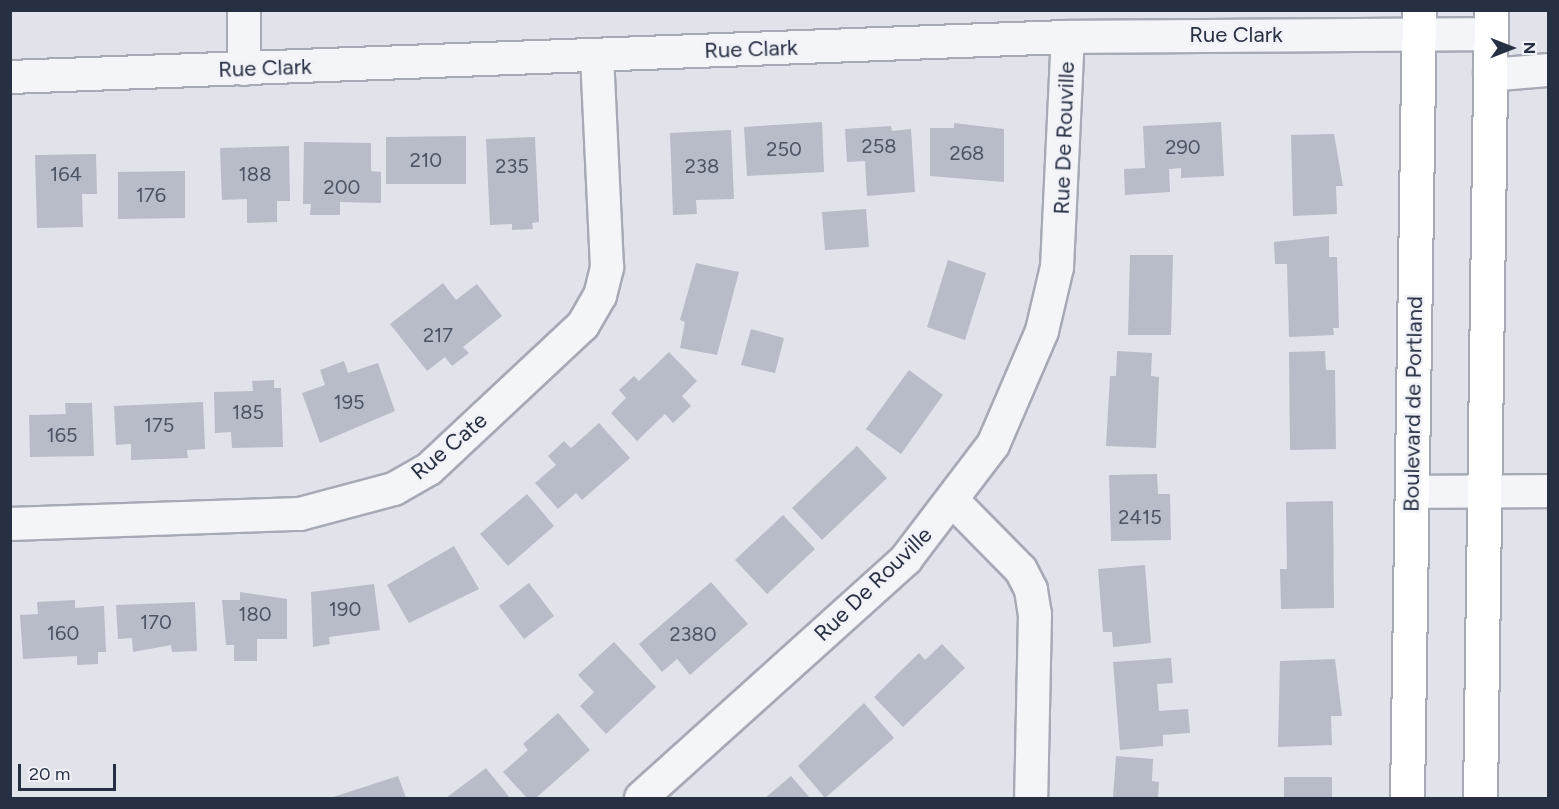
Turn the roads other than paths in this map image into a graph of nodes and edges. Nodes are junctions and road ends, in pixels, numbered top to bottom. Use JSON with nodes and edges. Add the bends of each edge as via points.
{"nodes":[{"id":1,"x":244,"y":10,"type":"edge"},
{"id":2,"x":1192,"y":10,"type":"edge"},
{"id":3,"x":1419,"y":22,"type":"edge"},
{"id":4,"x":1491,"y":22,"type":"edge"},
{"id":5,"x":1213,"y":34,"type":"junction"},
{"id":6,"x":1068,"y":37,"type":"junction"},
{"id":7,"x":597,"y":54,"type":"junction"},
{"id":8,"x":244,"y":69,"type":"junction"},
{"id":9,"x":1548,"y":70,"type":"edge"},
{"id":10,"x":1490,"y":75,"type":"junction"},
{"id":11,"x":10,"y":77,"type":"edge"},
{"id":12,"x":1483,"y":491,"type":"junction"},
{"id":13,"x":1548,"y":491,"type":"edge"},
{"id":14,"x":1412,"y":492,"type":"junction"},
{"id":15,"x":954,"y":502,"type":"junction"},
{"id":16,"x":10,"y":524,"type":"edge"},
{"id":17,"x":641,"y":798,"type":"edge"},
{"id":18,"x":1031,"y":798,"type":"edge"},
{"id":19,"x":1407,"y":798,"type":"edge"},
{"id":20,"x":1480,"y":798,"type":"edge"}],
"edges":[{"from":1,"to":8,"type":"street"},
{"from":2,"to":5,"type":"street"},
{"from":3,"to":4,"type":"street","name":"Rue Clark"},
{"from":3,"to":5,"type":"street","name":"Rue Clark"},
{"from":3,"to":14,"type":"main road","name":"Boulevard de Portland"},
{"from":4,"to":10,"type":"main road"},
{"from":5,"to":6,"type":"street","name":"Rue Clark"},
{"from":6,"to":7,"type":"street","name":"Rue Clark"},
{"from":6,"to":15,"type":"street","name":"Rue De Rouville","via":[[1064,190],[1057,267],[1042,331],[993,445]]},
{"from":7,"to":8,"type":"street","name":"Rue Clark"},
{"from":7,"to":16,"type":"street","name":"Rue Cate","via":[[607,267],[600,296],[583,325],[429,469],[394,489],[300,514]]},
{"from":8,"to":11,"type":"street","name":"Rue Clark"},
{"from":9,"to":10,"type":"street"},
{"from":10,"to":12,"type":"main road"},
{"from":12,"to":13,"type":"street"},
{"from":12,"to":14,"type":"street"},
{"from":12,"to":20,"type":"main road"},
{"from":14,"to":19,"type":"main road","name":"Boulevard de Portland"},
{"from":15,"to":17,"type":"street","name":"Rue De Rouville","via":[[906,559]]},
{"from":15,"to":18,"type":"street","via":[[1021,570],[1030,590],[1035,614]]}]}
